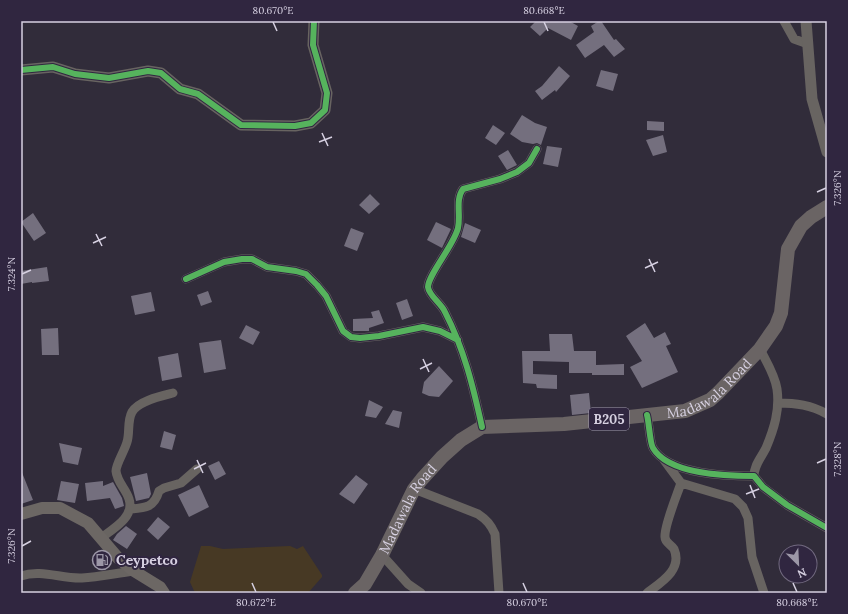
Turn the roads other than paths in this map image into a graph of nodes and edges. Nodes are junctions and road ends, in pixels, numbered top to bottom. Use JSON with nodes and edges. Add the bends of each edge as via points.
{"nodes":[{"id":1,"x":314,"y":21,"type":"edge"},
{"id":2,"x":784,"y":21,"type":"edge"},
{"id":3,"x":806,"y":21,"type":"edge"},
{"id":4,"x":808,"y":44,"type":"junction"},
{"id":5,"x":21,"y":70,"type":"edge"},
{"id":6,"x":537,"y":149,"type":"dead end"},
{"id":7,"x":827,"y":152,"type":"edge"},
{"id":8,"x":827,"y":207,"type":"edge"},
{"id":9,"x":186,"y":279,"type":"dead end"},
{"id":10,"x":458,"y":340,"type":"junction"},
{"id":11,"x":760,"y":349,"type":"junction"},
{"id":12,"x":173,"y":393,"type":"dead end"},
{"id":13,"x":778,"y":403,"type":"junction"},
{"id":14,"x":827,"y":414,"type":"edge"},
{"id":15,"x":648,"y":415,"type":"junction"},
{"id":16,"x":482,"y":427,"type":"junction"},
{"id":17,"x":663,"y":458,"type":"junction"},
{"id":18,"x":197,"y":469,"type":"dead end"},
{"id":19,"x":754,"y":476,"type":"junction"},
{"id":20,"x":681,"y":483,"type":"junction"},
{"id":21,"x":414,"y":489,"type":"junction"},
{"id":22,"x":130,"y":509,"type":"junction"},
{"id":23,"x":21,"y":514,"type":"edge"},
{"id":24,"x":825,"y":523,"type":"edge"},
{"id":25,"x":101,"y":538,"type":"junction"},
{"id":26,"x":382,"y":556,"type":"junction"},
{"id":27,"x":134,"y":571,"type":"junction"},
{"id":28,"x":21,"y":576,"type":"edge"},
{"id":29,"x":164,"y":593,"type":"edge"},
{"id":30,"x":355,"y":593,"type":"edge"},
{"id":31,"x":421,"y":593,"type":"edge"},
{"id":32,"x":499,"y":593,"type":"edge"},
{"id":33,"x":647,"y":593,"type":"edge"},
{"id":34,"x":764,"y":593,"type":"edge"}],
"edges":[{"from":1,"to":5,"type":"street","via":[[313,44],[327,93],[325,110],[311,123],[295,126],[241,125],[198,94],[180,89],[161,73],[148,71],[109,78],[75,74],[53,67]]},
{"from":2,"to":4,"type":"street","via":[[794,39]]},
{"from":3,"to":4,"type":"street"},
{"from":4,"to":7,"type":"street","via":[[812,99]]},
{"from":6,"to":10,"type":"street","via":[[529,163],[517,172],[468,187],[459,194],[458,228],[450,248],[429,281],[428,288],[441,305]]},
{"from":8,"to":11,"type":"main road","name":"Madawala Road","number":"B205","via":[[801,226],[788,250],[781,313],[776,326]]},
{"from":9,"to":10,"type":"street","via":[[224,262],[252,260],[267,266],[306,274],[326,296],[344,331],[351,337],[379,336],[422,327],[440,331]]},
{"from":10,"to":16,"type":"street"},
{"from":11,"to":13,"type":"street","via":[[777,388]]},
{"from":11,"to":15,"type":"main road","name":"Madawala Road","number":"B205","via":[[710,400],[685,410]]},
{"from":12,"to":22,"type":"street","via":[[150,399],[132,412],[127,441],[116,470],[129,499]]},
{"from":13,"to":14,"type":"street","via":[[804,404]]},
{"from":13,"to":19,"type":"street","via":[[776,423],[754,470]]},
{"from":15,"to":16,"type":"main road","name":"Madawala Road","number":"B205","via":[[564,424]]},
{"from":15,"to":17,"type":"street","via":[[653,448]]},
{"from":16,"to":21,"type":"main road","name":"Madawala Road","number":"B205","via":[[461,440],[442,457]]},
{"from":17,"to":19,"type":"street","via":[[679,467],[701,473]]},
{"from":17,"to":20,"type":"street"},
{"from":18,"to":22,"type":"street","via":[[181,483],[159,491],[151,505]]},
{"from":19,"to":24,"type":"street","via":[[762,486],[787,504]]},
{"from":20,"to":33,"type":"street","via":[[665,537],[674,550],[674,569]]},
{"from":20,"to":34,"type":"street","via":[[735,499],[743,507],[748,518],[752,557]]},
{"from":21,"to":26,"type":"main road","name":"Madawala Road","number":"B205"},
{"from":21,"to":32,"type":"street","via":[[478,514],[491,525],[495,534]]},
{"from":22,"to":25,"type":"street","via":[[121,524]]},
{"from":23,"to":25,"type":"main road","via":[[42,508],[60,508],[88,523]]},
{"from":25,"to":27,"type":"main road","via":[[118,558]]},
{"from":26,"to":30,"type":"main road","name":"Madawala Road","number":"B205","via":[[365,584]]},
{"from":26,"to":31,"type":"street","via":[[408,584]]},
{"from":27,"to":28,"type":"street","via":[[82,578],[40,573]]},
{"from":27,"to":29,"type":"main road","via":[[160,587]]}]}
